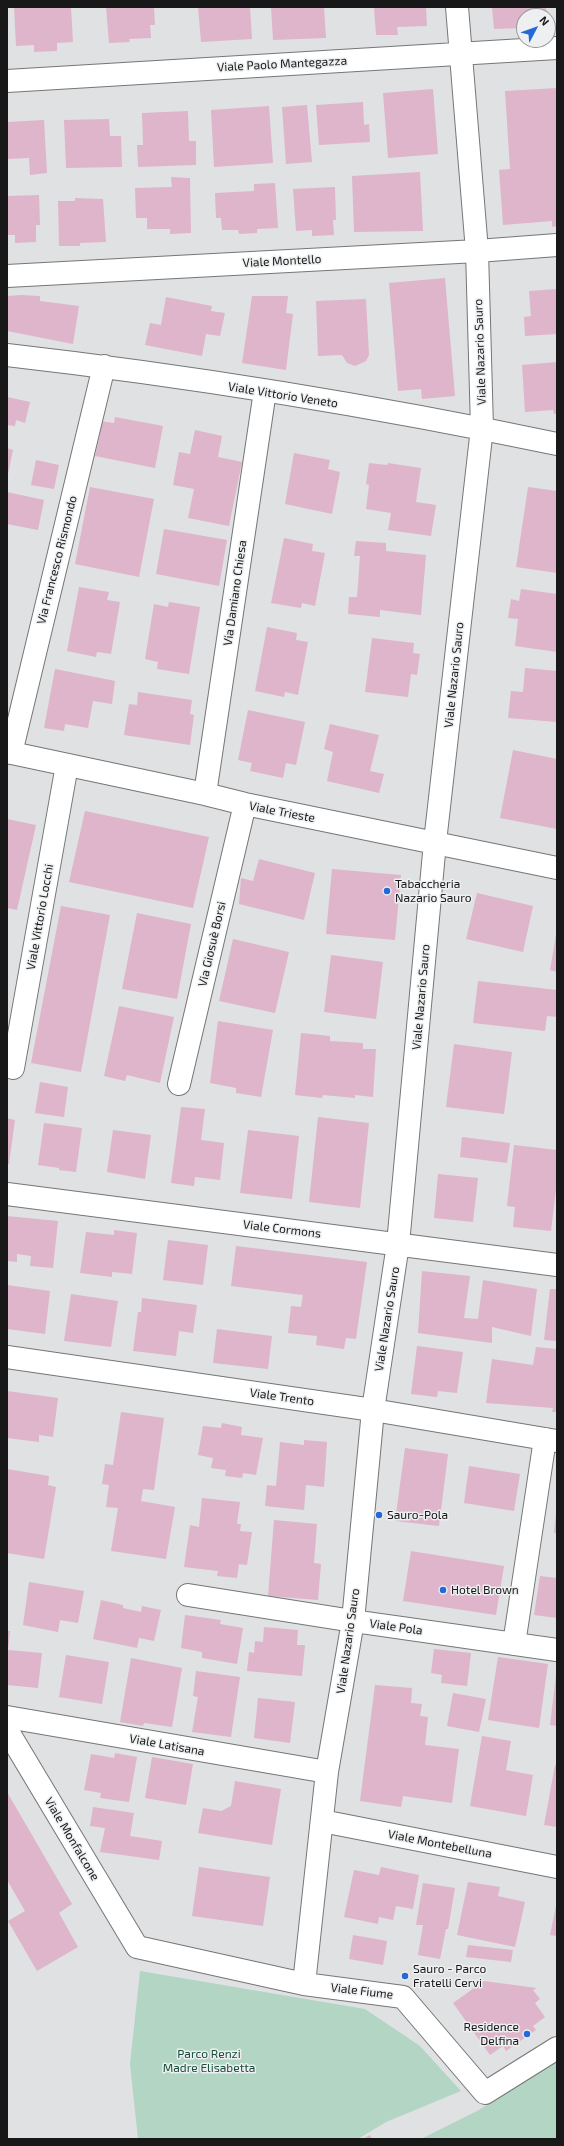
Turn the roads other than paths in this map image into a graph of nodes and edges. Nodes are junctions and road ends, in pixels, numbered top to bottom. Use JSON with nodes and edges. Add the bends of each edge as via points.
{"nodes":[{"id":1,"x":457,"y":7,"type":"edge"},
{"id":2,"x":557,"y":48,"type":"edge"},
{"id":3,"x":462,"y":55,"type":"junction"},
{"id":4,"x":7,"y":80,"type":"edge"},
{"id":5,"x":557,"y":245,"type":"edge"},
{"id":6,"x":477,"y":251,"type":"junction"},
{"id":7,"x":7,"y":276,"type":"edge"},
{"id":8,"x":7,"y":355,"type":"edge"},
{"id":9,"x":104,"y":366,"type":"junction"},
{"id":10,"x":265,"y":391,"type":"junction"},
{"id":11,"x":482,"y":428,"type":"junction"},
{"id":12,"x":557,"y":444,"type":"edge"},
{"id":13,"x":9,"y":753,"type":"edge"},
{"id":14,"x":67,"y":765,"type":"junction"},
{"id":15,"x":206,"y":794,"type":"junction"},
{"id":16,"x":245,"y":804,"type":"junction"},
{"id":17,"x":435,"y":842,"type":"junction"},
{"id":18,"x":557,"y":868,"type":"edge"},
{"id":19,"x":13,"y":1068,"type":"dead end"},
{"id":20,"x":179,"y":1084,"type":"dead end"},
{"id":21,"x":7,"y":1194,"type":"edge"},
{"id":22,"x":398,"y":1244,"type":"junction"},
{"id":23,"x":557,"y":1264,"type":"edge"},
{"id":24,"x":7,"y":1357,"type":"edge"},
{"id":25,"x":373,"y":1410,"type":"junction"},
{"id":26,"x":551,"y":1440,"type":"edge"},
{"id":27,"x":188,"y":1595,"type":"dead end"},
{"id":28,"x":353,"y":1621,"type":"junction"},
{"id":29,"x":514,"y":1644,"type":"junction"},
{"id":30,"x":557,"y":1650,"type":"edge"},
{"id":31,"x":7,"y":1717,"type":"edge"},
{"id":32,"x":7,"y":1730,"type":"edge"},
{"id":33,"x":327,"y":1772,"type":"junction"},
{"id":34,"x":322,"y":1821,"type":"junction"},
{"id":35,"x":557,"y":1867,"type":"edge"},
{"id":36,"x":137,"y":1947,"type":"joint"},
{"id":37,"x":304,"y":1984,"type":"junction"},
{"id":38,"x":557,"y":2048,"type":"edge"}],
"edges":[{"from":1,"to":3,"type":"street","name":"Viale Nazario Sauro"},
{"from":2,"to":3,"type":"street","name":"Viale Paolo Mantegazza"},
{"from":3,"to":4,"type":"street","name":"Viale Paolo Mantegazza"},
{"from":3,"to":6,"type":"street","name":"Viale Nazario Sauro"},
{"from":5,"to":6,"type":"street","name":"Viale Montello"},
{"from":6,"to":7,"type":"street","name":"Viale Montello"},
{"from":6,"to":11,"type":"street","name":"Viale Nazario Sauro"},
{"from":8,"to":9,"type":"street","name":"Viale Vittorio Veneto"},
{"from":9,"to":10,"type":"street","name":"Viale Vittorio Veneto"},
{"from":9,"to":13,"type":"street","name":"Via Francesco Rismondo"},
{"from":10,"to":11,"type":"street","name":"Viale Vittorio Veneto"},
{"from":10,"to":15,"type":"street","name":"Via Damiano Chiesa"},
{"from":11,"to":12,"type":"street","name":"Viale Vittorio Veneto"},
{"from":11,"to":17,"type":"street","name":"Viale Nazario Sauro"},
{"from":13,"to":14,"type":"street","name":"Viale Trieste"},
{"from":14,"to":15,"type":"street","name":"Viale Trieste"},
{"from":14,"to":19,"type":"street","name":"Viale Vittorio Locchi"},
{"from":15,"to":16,"type":"street","name":"Viale Trieste"},
{"from":16,"to":17,"type":"street","name":"Viale Trieste"},
{"from":16,"to":20,"type":"street","name":"Via Giosuè Borsi"},
{"from":17,"to":18,"type":"street","name":"Viale Trieste"},
{"from":17,"to":22,"type":"street","name":"Viale Nazario Sauro"},
{"from":21,"to":22,"type":"street","name":"Viale Cormons"},
{"from":22,"to":23,"type":"street","name":"Viale Cormons"},
{"from":22,"to":25,"type":"street","name":"Viale Nazario Sauro"},
{"from":24,"to":25,"type":"street","name":"Viale Trento"},
{"from":25,"to":26,"type":"street","name":"Viale Trento"},
{"from":25,"to":28,"type":"street","name":"Viale Nazario Sauro"},
{"from":26,"to":29,"type":"street"},
{"from":27,"to":28,"type":"street","name":"Viale Pola"},
{"from":28,"to":29,"type":"street","name":"Viale Pola"},
{"from":28,"to":33,"type":"street","name":"Viale Nazario Sauro"},
{"from":29,"to":30,"type":"street","name":"Viale Pola"},
{"from":31,"to":33,"type":"street","name":"Viale Latisana"},
{"from":32,"to":36,"type":"street","name":"Viale Monfalcone"},
{"from":33,"to":34,"type":"street","name":"Viale Nazario Sauro"},
{"from":34,"to":35,"type":"street","name":"Viale Montebelluna"},
{"from":34,"to":37,"type":"street","name":"Viale Nazario Sauro"},
{"from":36,"to":37,"type":"street","name":"Viale Fiume"},
{"from":37,"to":38,"type":"street","name":"Viale Fiume","via":[[403,1997],[485,2094]]}]}
